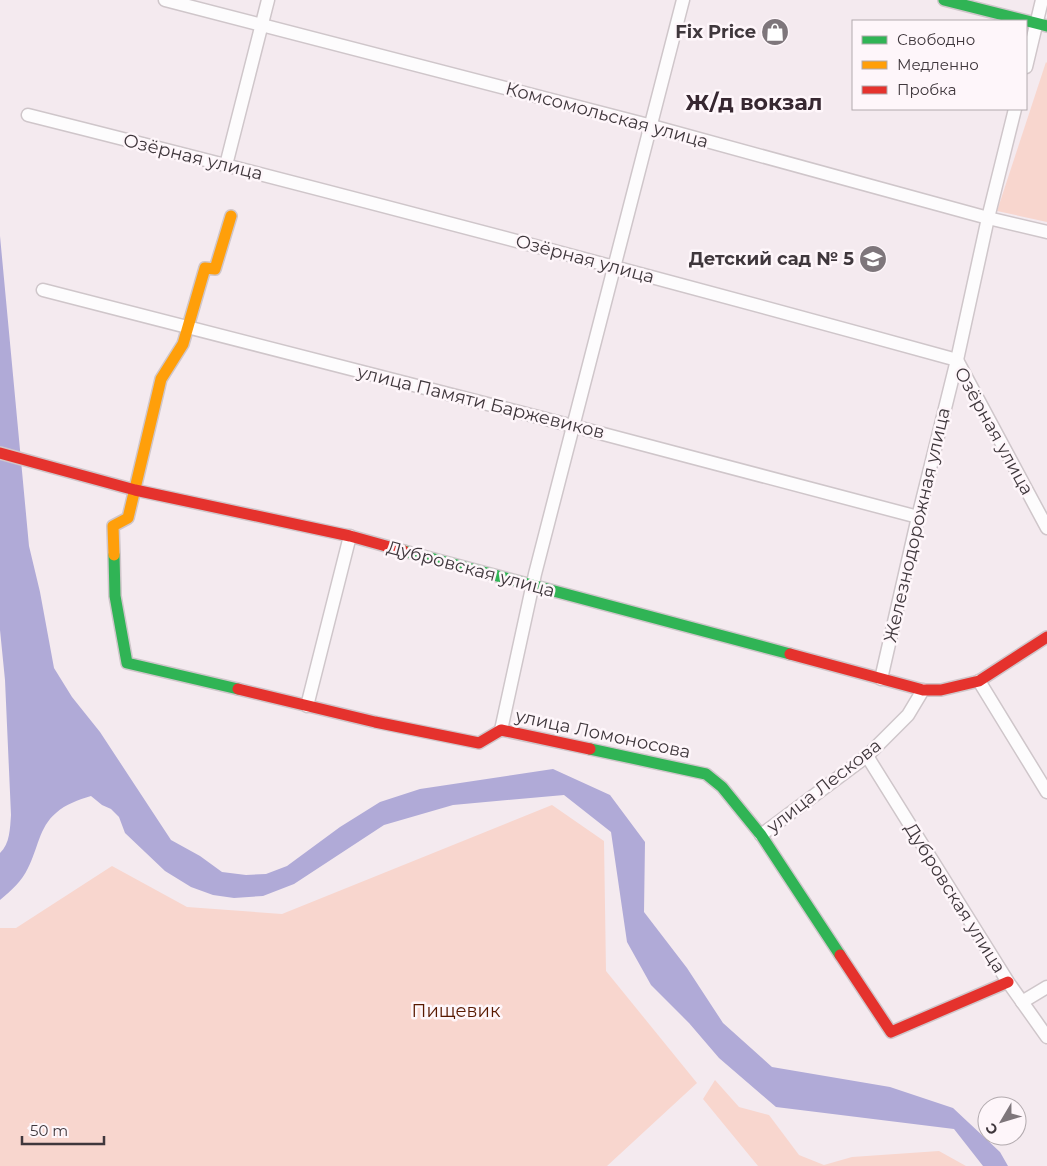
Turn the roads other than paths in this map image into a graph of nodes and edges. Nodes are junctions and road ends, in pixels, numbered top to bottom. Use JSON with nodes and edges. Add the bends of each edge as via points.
{"nodes":[{"id":1,"x":166,"y":0,"type":"edge"},
{"id":2,"x":268,"y":0,"type":"edge"},
{"id":3,"x":683,"y":0,"type":"edge"},
{"id":4,"x":944,"y":0,"type":"edge"},
{"id":5,"x":1042,"y":0,"type":"edge"},
{"id":6,"x":1026,"y":20,"type":"edge"},
{"id":7,"x":1027,"y":20,"type":"edge"},
{"id":8,"x":1042,"y":24,"type":"edge"},
{"id":9,"x":260,"y":25,"type":"junction"},
{"id":10,"x":1027,"y":64,"type":"edge"},
{"id":11,"x":1015,"y":110,"type":"edge"},
{"id":12,"x":28,"y":115,"type":"dead end"},
{"id":13,"x":652,"y":126,"type":"junction"},
{"id":14,"x":226,"y":165,"type":"junction"},
{"id":15,"x":231,"y":216,"type":"dead end"},
{"id":16,"x":988,"y":218,"type":"junction"},
{"id":17,"x":1047,"y":232,"type":"edge"},
{"id":18,"x":615,"y":267,"type":"junction"},
{"id":19,"x":43,"y":290,"type":"dead end"},
{"id":20,"x":188,"y":328,"type":"junction"},
{"id":21,"x":957,"y":360,"type":"junction"},
{"id":22,"x":573,"y":426,"type":"junction"},
{"id":23,"x":0,"y":453,"type":"edge"},
{"id":24,"x":135,"y":490,"type":"junction"},
{"id":25,"x":918,"y":517,"type":"junction"},
{"id":26,"x":1047,"y":528,"type":"edge"},
{"id":27,"x":350,"y":536,"type":"junction"},
{"id":28,"x":532,"y":585,"type":"junction"},
{"id":29,"x":1047,"y":637,"type":"edge"},
{"id":30,"x":881,"y":679,"type":"junction"},
{"id":31,"x":980,"y":681,"type":"junction"},
{"id":32,"x":924,"y":690,"type":"junction"},
{"id":33,"x":308,"y":706,"type":"junction"},
{"id":34,"x":500,"y":730,"type":"junction"},
{"id":35,"x":867,"y":756,"type":"junction"},
{"id":36,"x":1047,"y":792,"type":"edge"},
{"id":37,"x":761,"y":835,"type":"junction"},
{"id":38,"x":1008,"y":982,"type":"junction"},
{"id":39,"x":1047,"y":987,"type":"edge"},
{"id":40,"x":1022,"y":1002,"type":"junction"},
{"id":41,"x":1047,"y":1037,"type":"edge"}],
"edges":[{"from":1,"to":9,"type":"street","name":"Комсомольская улица"},
{"from":2,"to":9,"type":"street"},
{"from":3,"to":13,"type":"street"},
{"from":4,"to":6,"type":"street"},
{"from":5,"to":8,"type":"street"},
{"from":7,"to":8,"type":"street"},
{"from":8,"to":10,"type":"street"},
{"from":9,"to":13,"type":"street","name":"Комсомольская улица"},
{"from":9,"to":14,"type":"street"},
{"from":11,"to":16,"type":"street","name":"Железнодорожная улица"},
{"from":12,"to":14,"type":"street","name":"Озёрная улица"},
{"from":13,"to":16,"type":"street","name":"Комсомольская улица"},
{"from":13,"to":18,"type":"street"},
{"from":14,"to":18,"type":"street","name":"Озёрная улица"},
{"from":15,"to":20,"type":"street","via":[[215,269],[205,268]]},
{"from":16,"to":17,"type":"street","name":"Комсомольская улица"},
{"from":16,"to":21,"type":"street","name":"Железнодорожная улица"},
{"from":18,"to":21,"type":"street","name":"Озёрная улица"},
{"from":18,"to":22,"type":"street"},
{"from":19,"to":20,"type":"street","name":"улица Памяти Баржевиков"},
{"from":20,"to":22,"type":"street","name":"улица Памяти Баржевиков"},
{"from":20,"to":24,"type":"street","via":[[183,344],[161,379]]},
{"from":21,"to":25,"type":"street","name":"Железнодорожная улица"},
{"from":21,"to":26,"type":"street","name":"Озёрная улица"},
{"from":22,"to":25,"type":"street","name":"улица Памяти Баржевиков"},
{"from":22,"to":28,"type":"street"},
{"from":23,"to":24,"type":"street","name":"Дубровская улица"},
{"from":24,"to":27,"type":"street","name":"Дубровская улица"},
{"from":24,"to":33,"type":"street","name":"улица Ломоносова","via":[[128,518],[113,526],[116,596],[127,663]]},
{"from":25,"to":30,"type":"street","name":"Железнодорожная улица"},
{"from":27,"to":28,"type":"street","name":"Дубровская улица"},
{"from":27,"to":33,"type":"street"},
{"from":28,"to":30,"type":"street","name":"Дубровская улица"},
{"from":28,"to":34,"type":"street"},
{"from":29,"to":31,"type":"street"},
{"from":30,"to":32,"type":"street","name":"Дубровская улица"},
{"from":31,"to":32,"type":"street","name":"Дубровская улица","via":[[941,690]]},
{"from":31,"to":36,"type":"street"},
{"from":32,"to":35,"type":"street","name":"улица Лескова","via":[[908,716]]},
{"from":33,"to":34,"type":"street","name":"улица Ломоносова","via":[[479,744]]},
{"from":34,"to":37,"type":"street","name":"улица Ломоносова","via":[[706,774],[722,787]]},
{"from":35,"to":37,"type":"street","name":"улица Лескова"},
{"from":35,"to":38,"type":"street","name":"Дубровская улица"},
{"from":37,"to":38,"type":"street","name":"улица Ломоносова","via":[[891,1032]]},
{"from":38,"to":40,"type":"street","name":"Дубровская улица"},
{"from":39,"to":40,"type":"street"},
{"from":40,"to":41,"type":"street","name":"Дубровская улица"}]}
